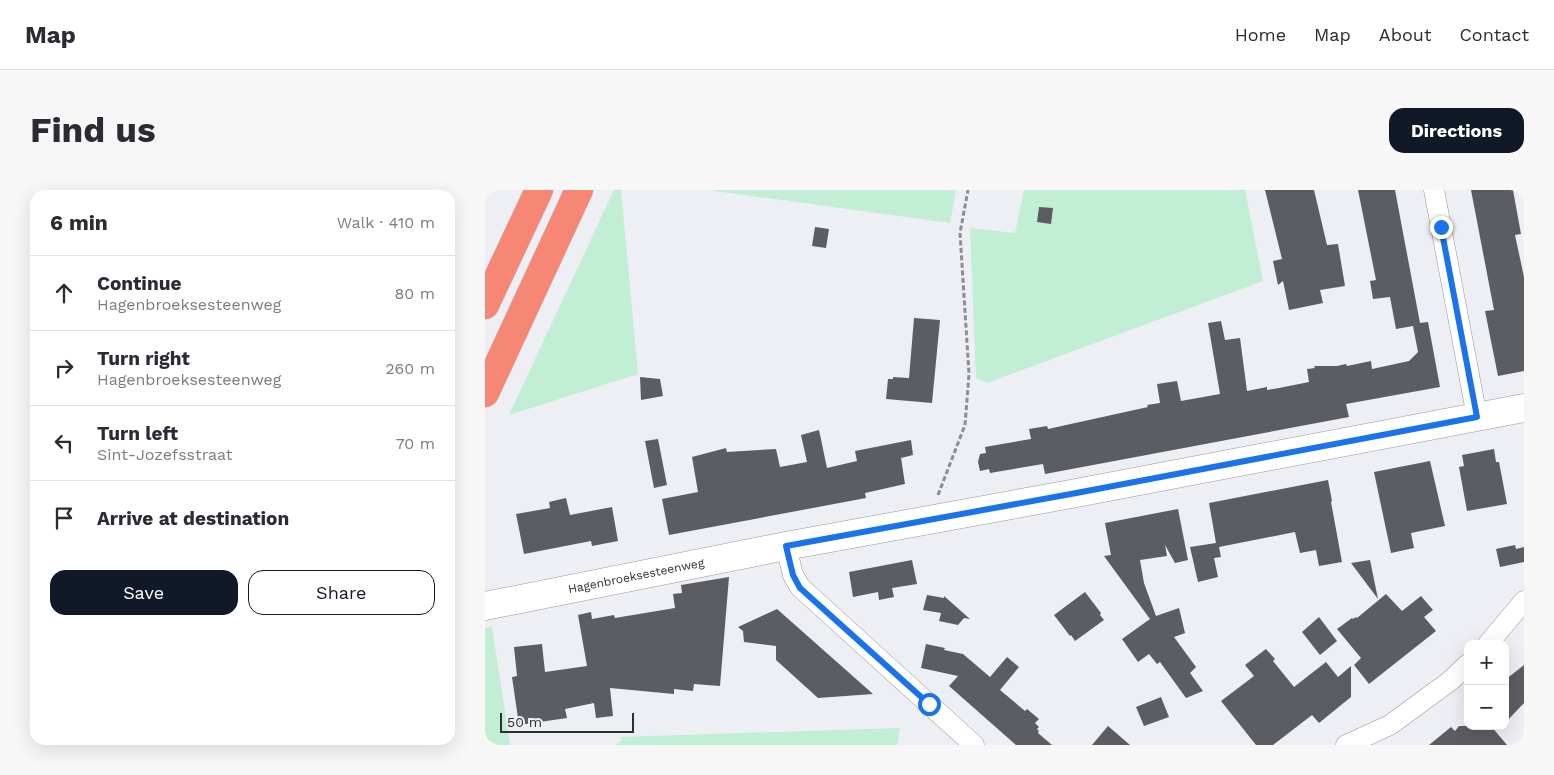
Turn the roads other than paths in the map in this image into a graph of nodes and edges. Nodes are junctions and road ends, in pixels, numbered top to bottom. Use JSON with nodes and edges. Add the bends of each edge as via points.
{"nodes":[{"id":1,"x":539,"y":190,"type":"edge"},
{"id":2,"x":579,"y":190,"type":"edge"},
{"id":3,"x":1434,"y":190,"type":"edge"},
{"id":4,"x":485,"y":306,"type":"edge"},
{"id":5,"x":485,"y":393,"type":"edge"},
{"id":6,"x":1524,"y":408,"type":"edge"},
{"id":7,"x":1475,"y":409,"type":"junction"},
{"id":8,"x":786,"y":546,"type":"junction"},
{"id":9,"x":1524,"y":600,"type":"edge"},
{"id":10,"x":485,"y":606,"type":"edge"},
{"id":11,"x":1492,"y":640,"type":"edge"},
{"id":12,"x":1464,"y":668,"type":"edge"},
{"id":13,"x":974,"y":745,"type":"edge"},
{"id":14,"x":1346,"y":745,"type":"edge"}],
"edges":[{"from":1,"to":4,"type":"highway"},
{"from":2,"to":5,"type":"highway"},
{"from":3,"to":7,"type":"street"},
{"from":6,"to":7,"type":"street","name":"Hagenbroeksesteenweg"},
{"from":7,"to":8,"type":"street","name":"Hagenbroeksesteenweg"},
{"from":8,"to":10,"type":"street","name":"Hagenbroeksesteenweg"},
{"from":8,"to":13,"type":"street","via":[[793,575],[800,588]]},
{"from":9,"to":11,"type":"street"},
{"from":12,"to":14,"type":"street","via":[[1450,682],[1390,725]]}]}
